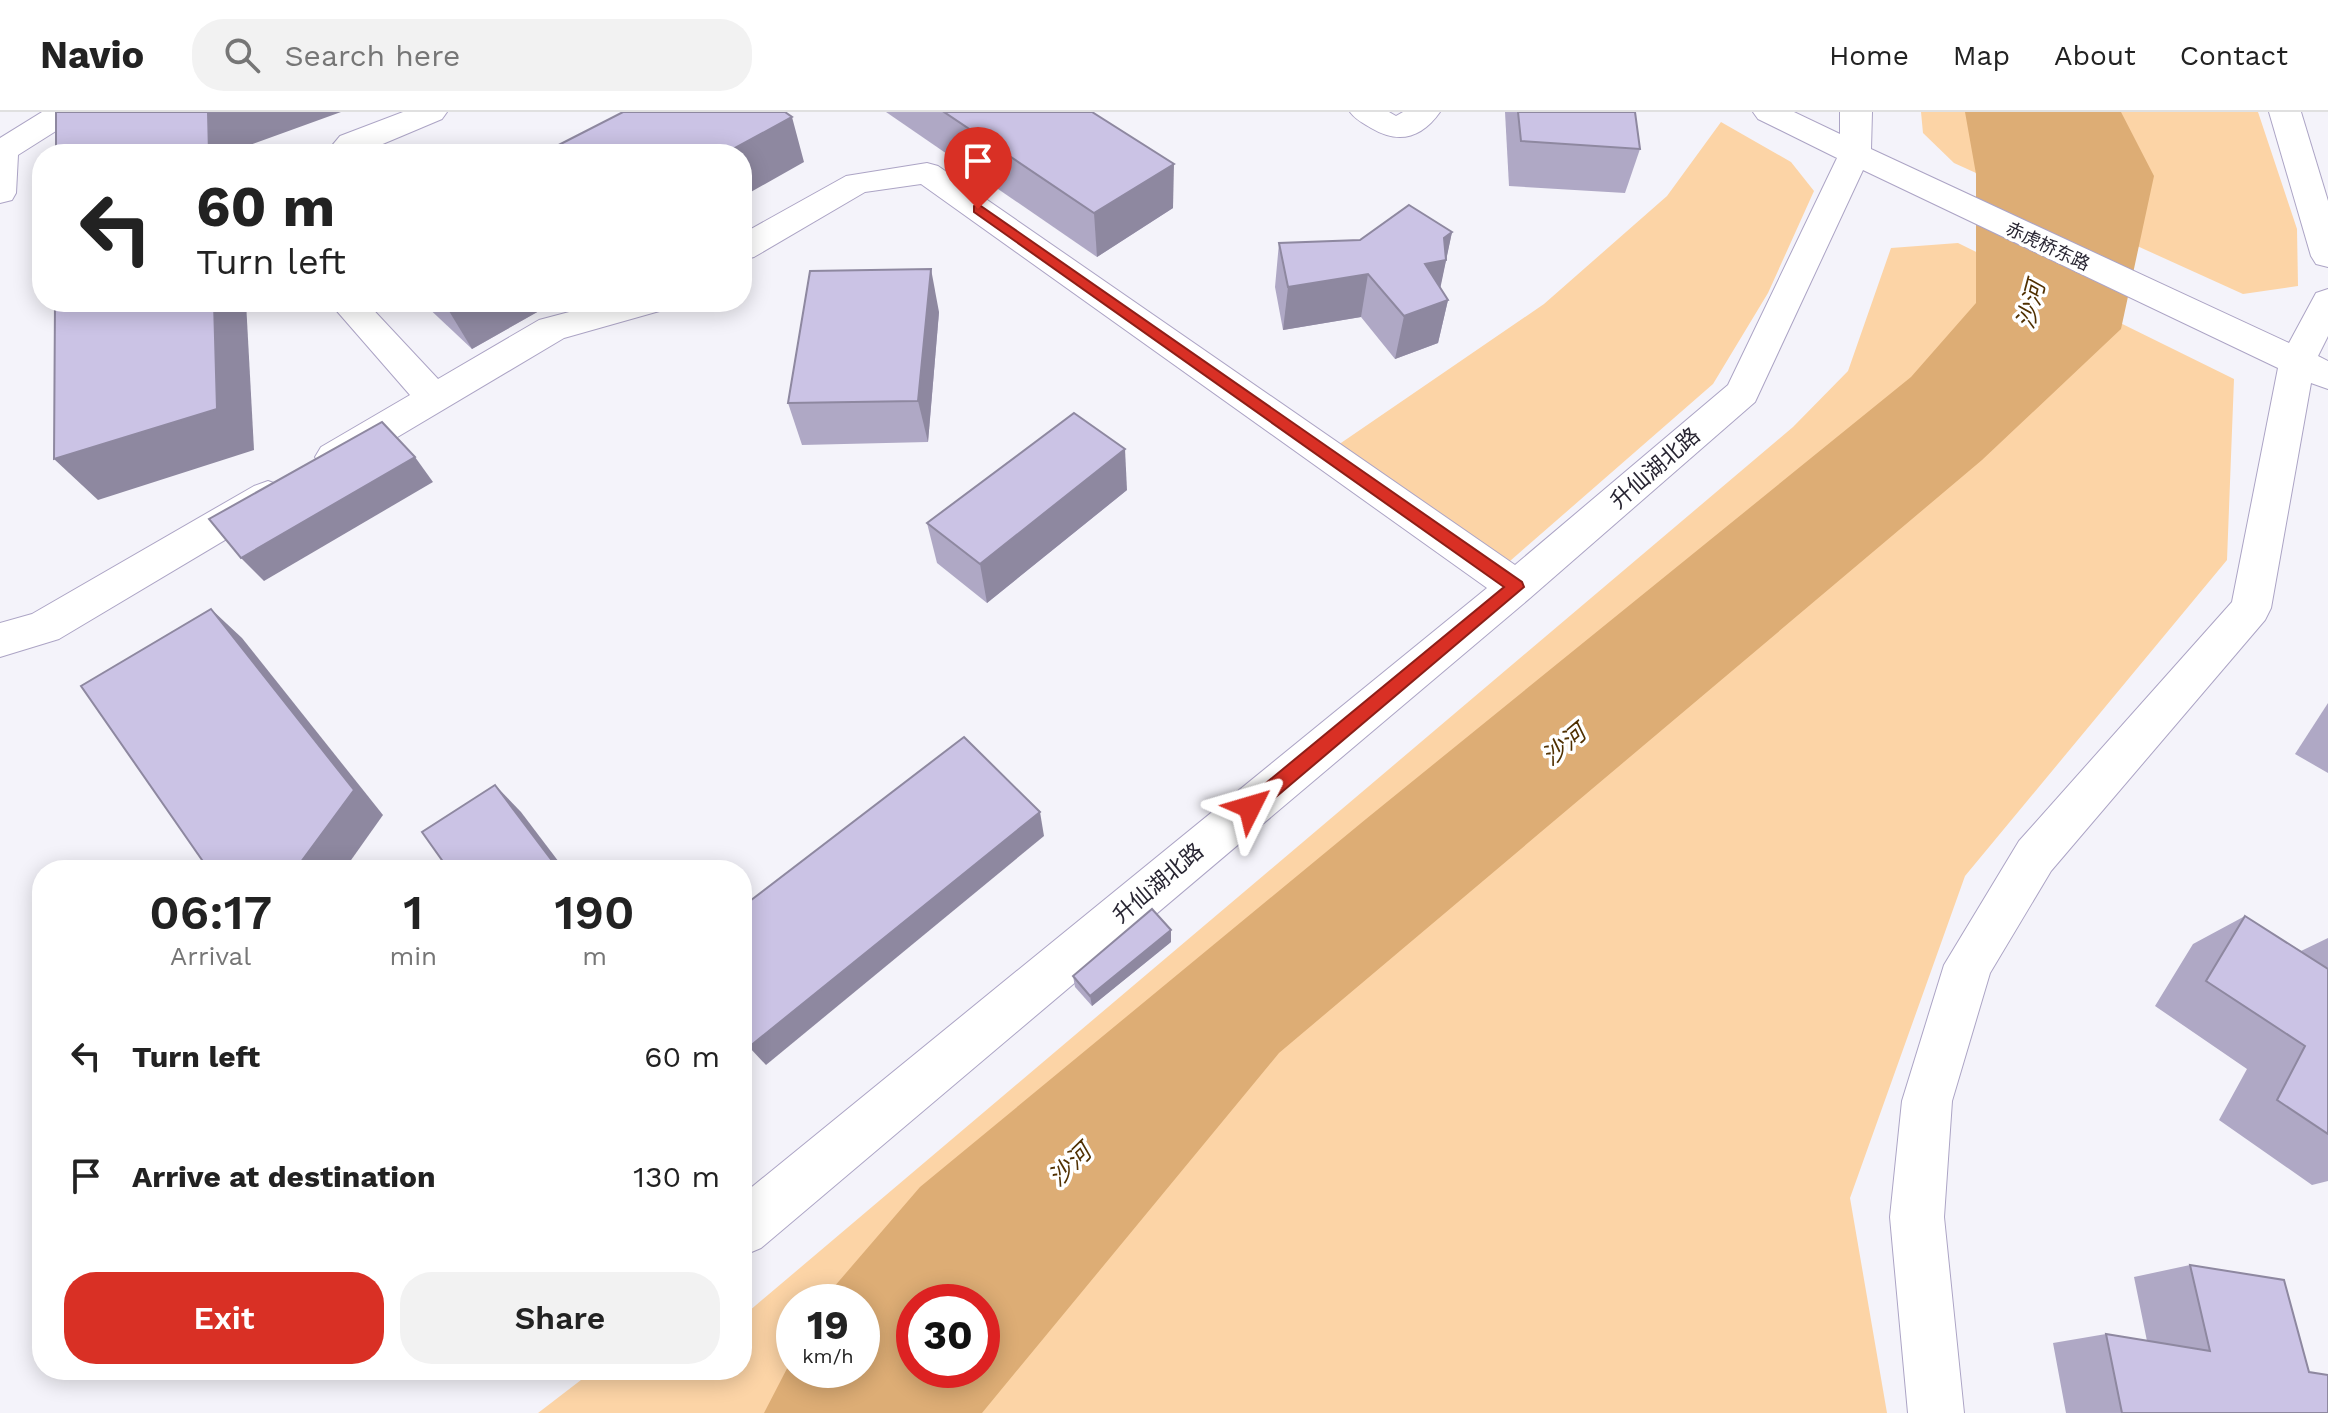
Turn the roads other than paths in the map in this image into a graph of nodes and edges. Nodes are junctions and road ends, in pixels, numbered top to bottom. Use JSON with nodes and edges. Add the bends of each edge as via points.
{"nodes":[{"id":1,"x":64,"y":112,"type":"edge"},
{"id":2,"x":431,"y":112,"type":"edge"},
{"id":3,"x":1366,"y":112,"type":"edge"},
{"id":4,"x":1424,"y":112,"type":"edge"},
{"id":5,"x":1769,"y":112,"type":"edge"},
{"id":6,"x":1856,"y":112,"type":"edge"},
{"id":7,"x":2285,"y":112,"type":"edge"},
{"id":8,"x":350,"y":144,"type":"edge"},
{"id":9,"x":1855,"y":154,"type":"junction"},
{"id":10,"x":0,"y":193,"type":"edge"},
{"id":11,"x":752,"y":243,"type":"edge"},
{"id":12,"x":2328,"y":256,"type":"edge"},
{"id":13,"x":2328,"y":301,"type":"edge"},
{"id":14,"x":355,"y":312,"type":"edge"},
{"id":15,"x":614,"y":312,"type":"edge"},
{"id":16,"x":2312,"y":369,"type":"edge"},
{"id":17,"x":434,"y":398,"type":"junction"},
{"id":18,"x":1516,"y":587,"type":"junction"},
{"id":19,"x":0,"y":640,"type":"edge"},
{"id":20,"x":752,"y":1221,"type":"edge"},
{"id":21,"x":1936,"y":1413,"type":"edge"}],
"edges":[{"from":1,"to":10,"type":"street","via":[[2,151]]},
{"from":2,"to":8,"type":"street"},
{"from":3,"to":4,"type":"street","via":[[1397,130]]},
{"from":5,"to":9,"type":"street","name":"赤虎桥东路"},
{"from":6,"to":9,"type":"street","name":"升仙湖北路"},
{"from":7,"to":12,"type":"street"},
{"from":9,"to":16,"type":"street","name":"赤虎桥东路"},
{"from":9,"to":18,"type":"street","name":"升仙湖北路","via":[[1742,393]]},
{"from":11,"to":18,"type":"street","via":[[857,183],[927,173]]},
{"from":13,"to":16,"type":"street"},
{"from":14,"to":17,"type":"street"},
{"from":15,"to":17,"type":"street","via":[[552,329]]},
{"from":16,"to":21,"type":"street","via":[[2251,608],[2035,856],[1968,965],[1927,1101],[1917,1217]]},
{"from":17,"to":19,"type":"street","via":[[44,627]]},
{"from":18,"to":20,"type":"street","name":"升仙湖北路"}]}
